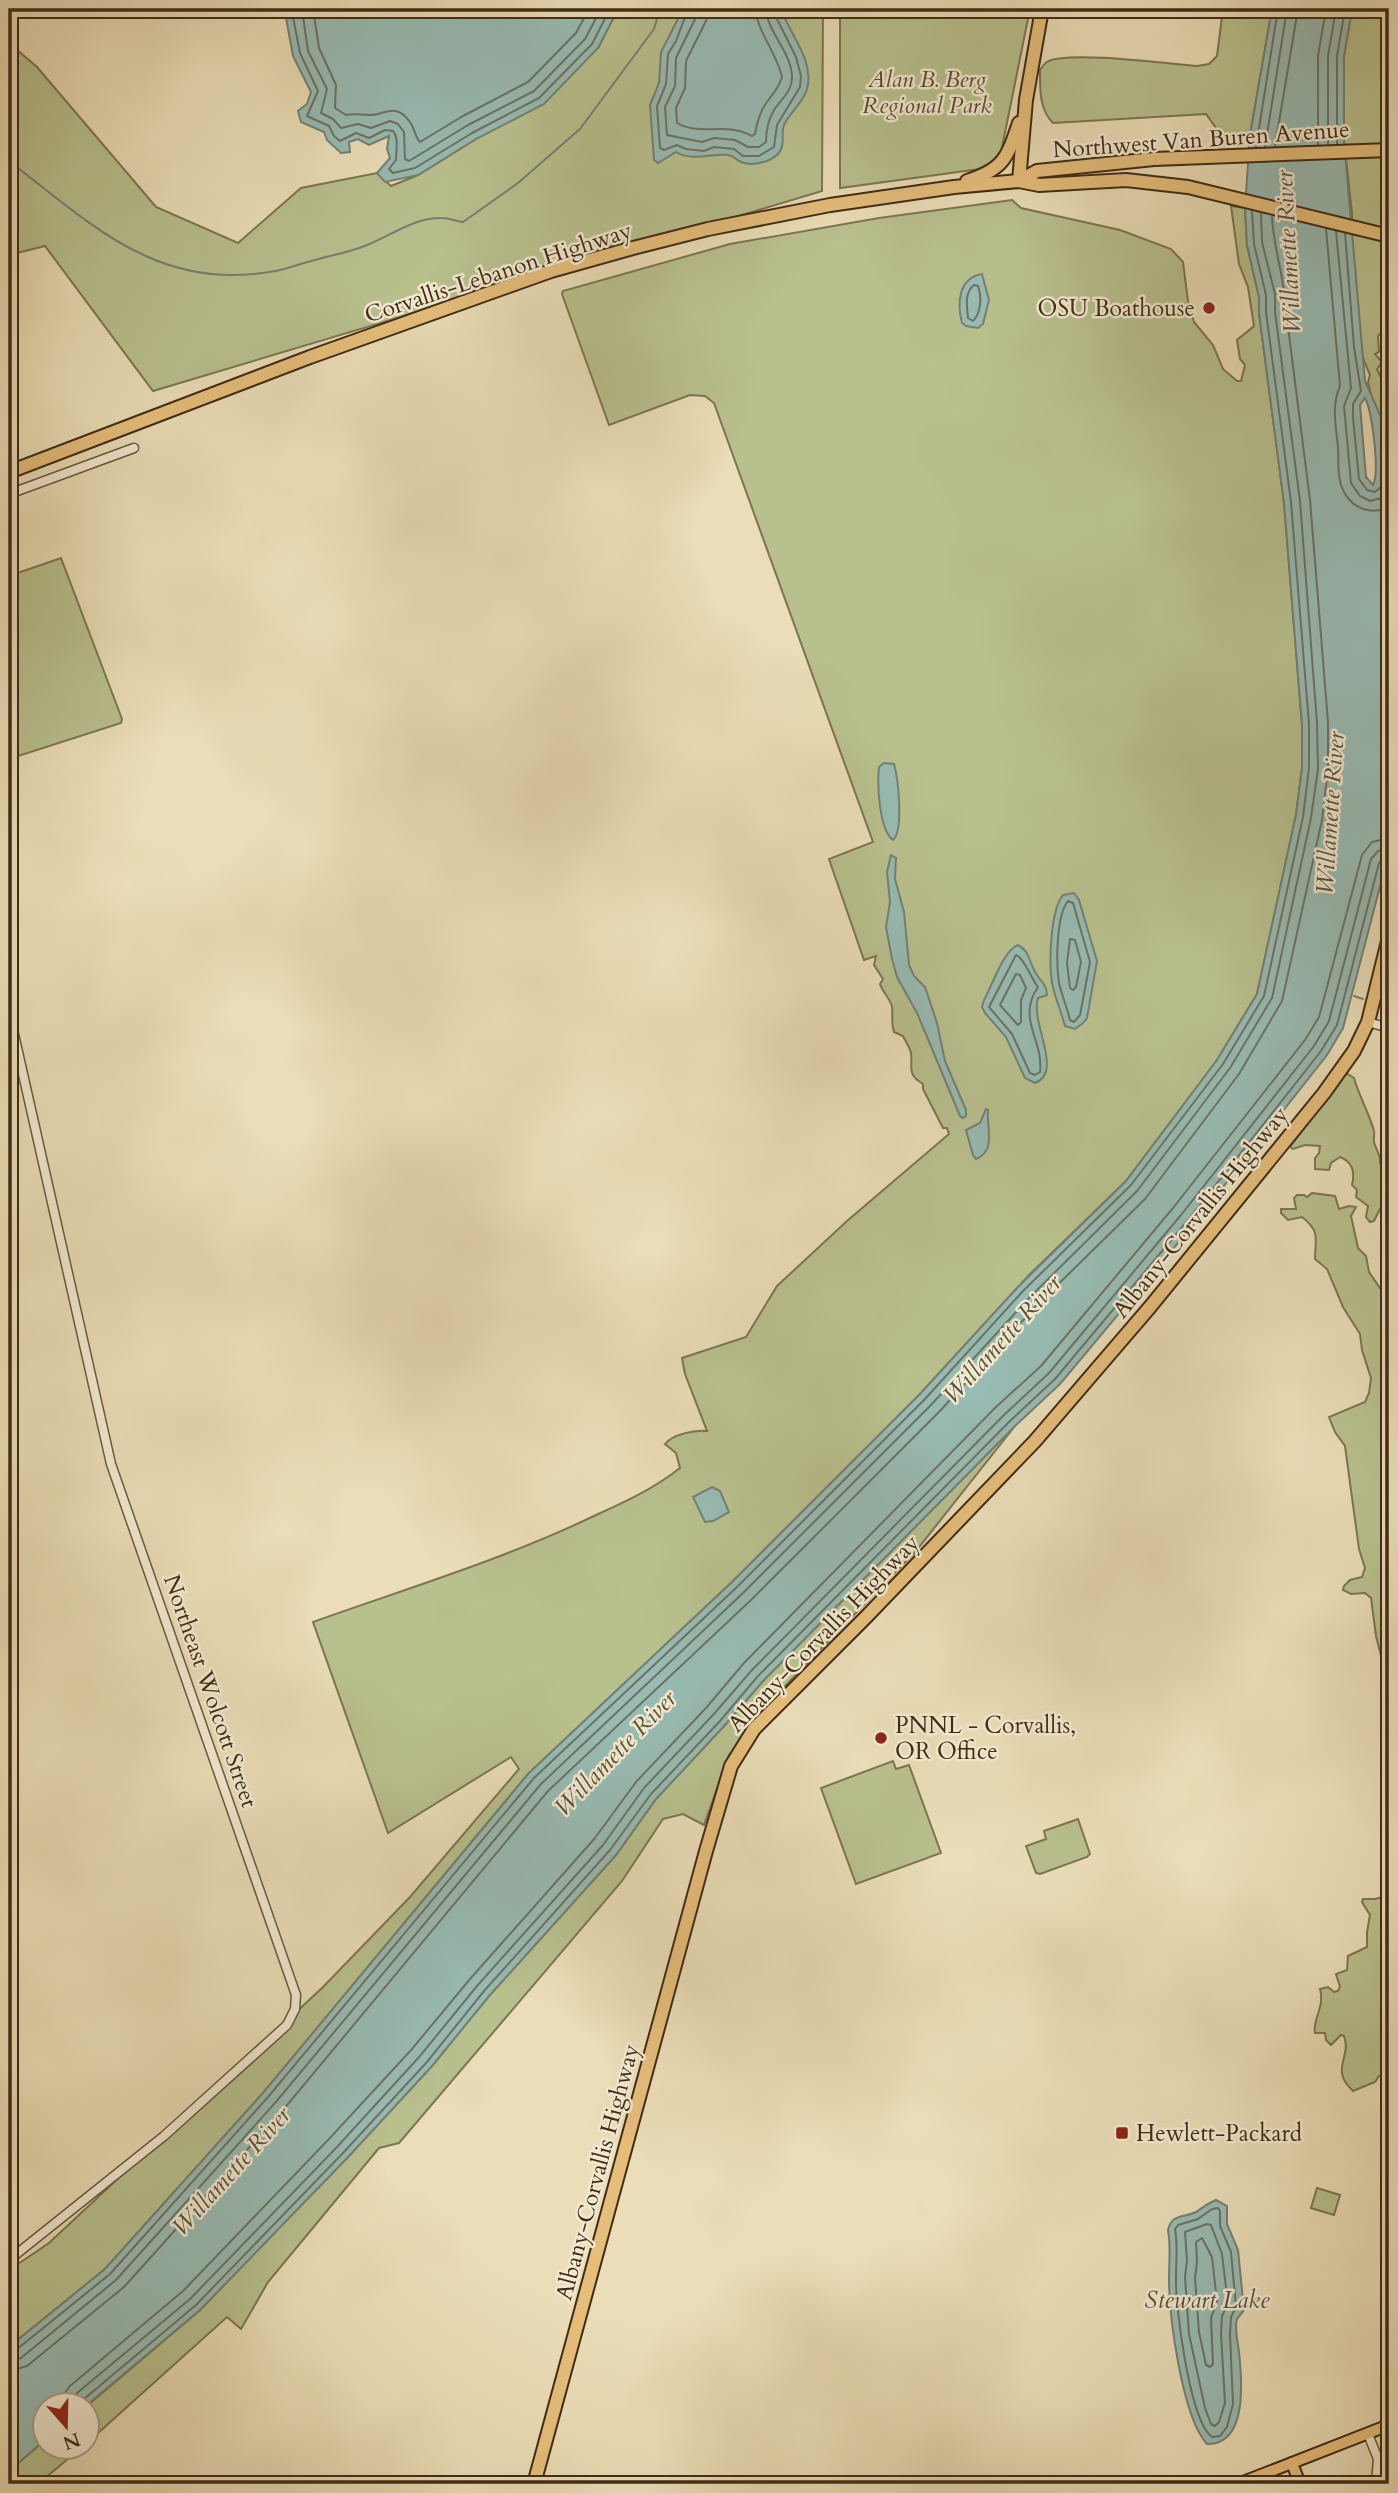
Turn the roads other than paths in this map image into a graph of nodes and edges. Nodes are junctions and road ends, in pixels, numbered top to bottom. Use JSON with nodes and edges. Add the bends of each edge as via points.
{"nodes":[{"id":1,"x":1042,"y":9,"type":"edge"},
{"id":2,"x":1026,"y":100,"type":"junction"},
{"id":3,"x":1389,"y":150,"type":"edge"},
{"id":4,"x":1018,"y":181,"type":"junction"},
{"id":5,"x":954,"y":187,"type":"junction"},
{"id":6,"x":1389,"y":236,"type":"edge"},
{"id":7,"x":134,"y":448,"type":"dead end"},
{"id":8,"x":9,"y":472,"type":"edge"},
{"id":9,"x":9,"y":494,"type":"edge"},
{"id":10,"x":1389,"y":937,"type":"edge"},
{"id":11,"x":1385,"y":974,"type":"edge"},
{"id":12,"x":9,"y":1012,"type":"edge"},
{"id":13,"x":1368,"y":1022,"type":"junction"},
{"id":14,"x":1389,"y":1028,"type":"edge"},
{"id":15,"x":9,"y":2260,"type":"edge"},
{"id":16,"x":1389,"y":2425,"type":"edge"},
{"id":17,"x":1368,"y":2434,"type":"junction"},
{"id":18,"x":1292,"y":2463,"type":"junction"},
{"id":19,"x":534,"y":2484,"type":"edge"},
{"id":20,"x":1238,"y":2484,"type":"edge"},
{"id":21,"x":1300,"y":2484,"type":"edge"},
{"id":22,"x":1376,"y":2484,"type":"edge"}],
"edges":[{"from":1,"to":2,"type":"highway"},
{"from":2,"to":4,"type":"highway"},
{"from":2,"to":5,"type":"highway","via":[[1004,162]]},
{"from":3,"to":4,"type":"highway","name":"Northwest Van Buren Avenue","via":[[1186,157],[1037,171]]},
{"from":4,"to":5,"type":"highway","name":"Corvallis-Lebanon Highway"},
{"from":4,"to":6,"type":"highway","via":[[1039,185],[1126,180],[1188,187]]},
{"from":5,"to":8,"type":"highway","name":"Corvallis-Lebanon Highway","via":[[769,216],[551,271]]},
{"from":7,"to":9,"type":"street"},
{"from":10,"to":11,"type":"highway","name":"Albany-Corvallis Highway"},
{"from":11,"to":13,"type":"highway","name":"Albany-Corvallis Highway"},
{"from":12,"to":15,"type":"street","name":"Northeast Wolcott Street","via":[[111,1464],[296,1995],[287,2025],[164,2136]]},
{"from":13,"to":14,"type":"street"},
{"from":13,"to":19,"type":"highway","name":"Albany-Corvallis Highway","via":[[1324,1093],[1035,1441],[763,1719],[737,1756],[709,1838]]},
{"from":16,"to":17,"type":"main road"},
{"from":17,"to":18,"type":"main road"},
{"from":17,"to":22,"type":"street","via":[[1378,2459]]},
{"from":18,"to":20,"type":"main road"},
{"from":18,"to":21,"type":"main road"}]}
